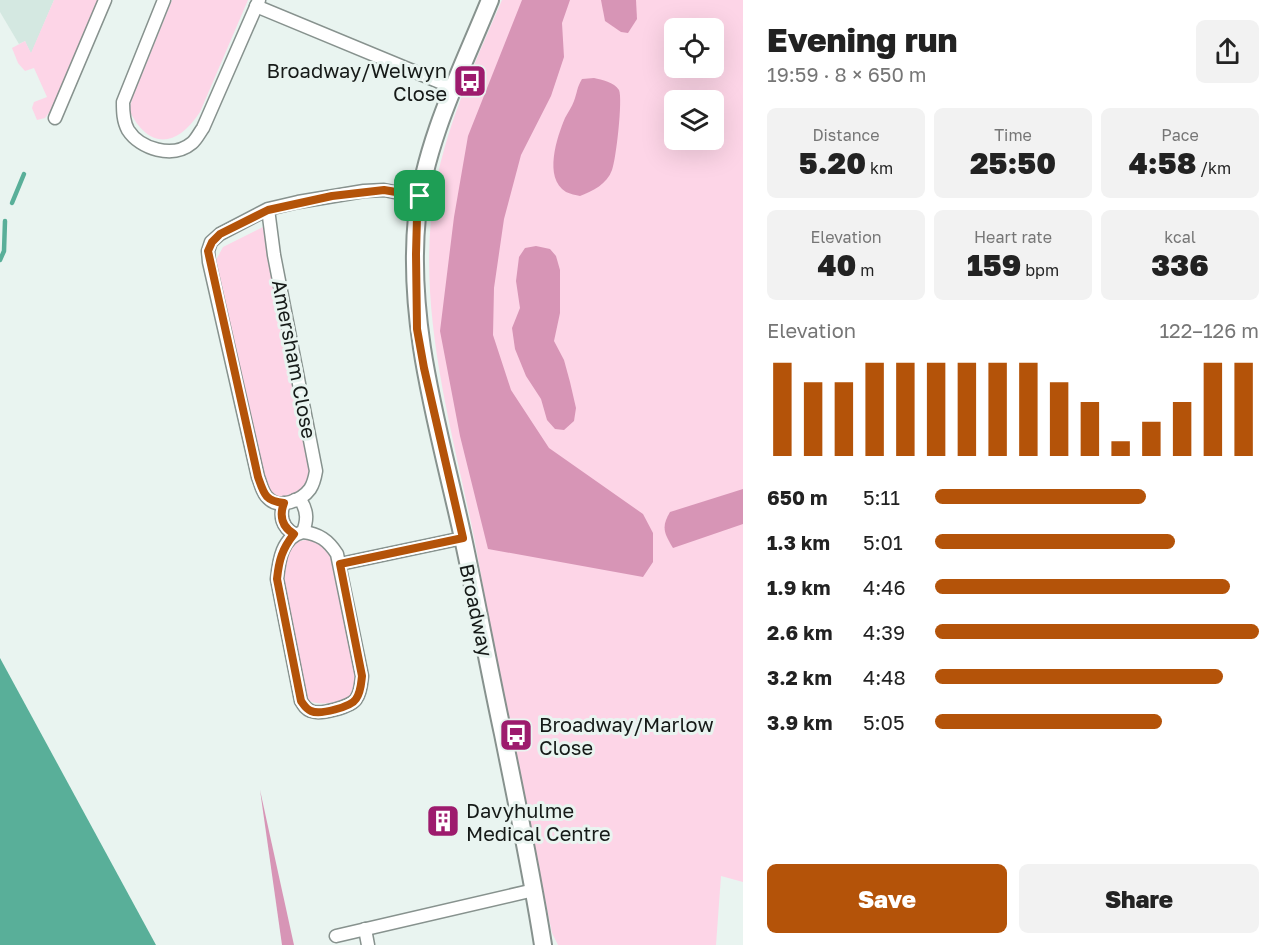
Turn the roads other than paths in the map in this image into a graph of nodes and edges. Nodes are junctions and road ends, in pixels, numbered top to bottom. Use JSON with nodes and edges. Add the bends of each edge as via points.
{"nodes":[{"id":1,"x":105,"y":0,"type":"edge"},
{"id":2,"x":165,"y":0,"type":"edge"},
{"id":3,"x":490,"y":0,"type":"edge"},
{"id":4,"x":257,"y":3,"type":"edge"},
{"id":5,"x":454,"y":88,"type":"junction"},
{"id":6,"x":55,"y":118,"type":"dead end"},
{"id":7,"x":420,"y":196,"type":"junction"},
{"id":8,"x":268,"y":210,"type":"junction"},
{"id":9,"x":290,"y":502,"type":"junction"},
{"id":10,"x":298,"y":533,"type":"junction"},
{"id":11,"x":463,"y":538,"type":"junction"},
{"id":12,"x":340,"y":564,"type":"junction"},
{"id":13,"x":534,"y":890,"type":"junction"},
{"id":14,"x":364,"y":929,"type":"junction"},
{"id":15,"x":336,"y":936,"type":"dead end"},
{"id":16,"x":368,"y":945,"type":"edge"},
{"id":17,"x":543,"y":945,"type":"edge"}],
"edges":[{"from":1,"to":6,"type":"street"},
{"from":2,"to":4,"type":"street","via":[[123,102],[127,128],[133,137],[160,150],[177,150],[192,144],[203,128]]},
{"from":3,"to":5,"type":"street","name":"Broadway"},
{"from":4,"to":5,"type":"street"},
{"from":5,"to":7,"type":"street","name":"Broadway","via":[[433,142]]},
{"from":7,"to":8,"type":"street","via":[[364,191]]},
{"from":7,"to":11,"type":"street","name":"Broadway","via":[[417,329]]},
{"from":8,"to":9,"type":"street","name":"Amersham Close","via":[[316,471],[310,488]]},
{"from":8,"to":9,"type":"street","via":[[220,234],[208,251],[258,477],[272,502]]},
{"from":9,"to":10,"type":"street","via":[[282,510],[282,520],[285,527]]},
{"from":9,"to":10,"type":"street","via":[[301,501],[306,512],[307,518]]},
{"from":10,"to":12,"type":"street","via":[[324,538]]},
{"from":10,"to":12,"type":"street","via":[[284,548],[277,579],[301,701],[315,712],[348,707],[361,688]]},
{"from":11,"to":12,"type":"street"},
{"from":11,"to":13,"type":"street","name":"Broadway"},
{"from":13,"to":14,"type":"street"},
{"from":13,"to":17,"type":"street","name":"Broadway"},
{"from":14,"to":15,"type":"street"},
{"from":14,"to":16,"type":"street"}]}
